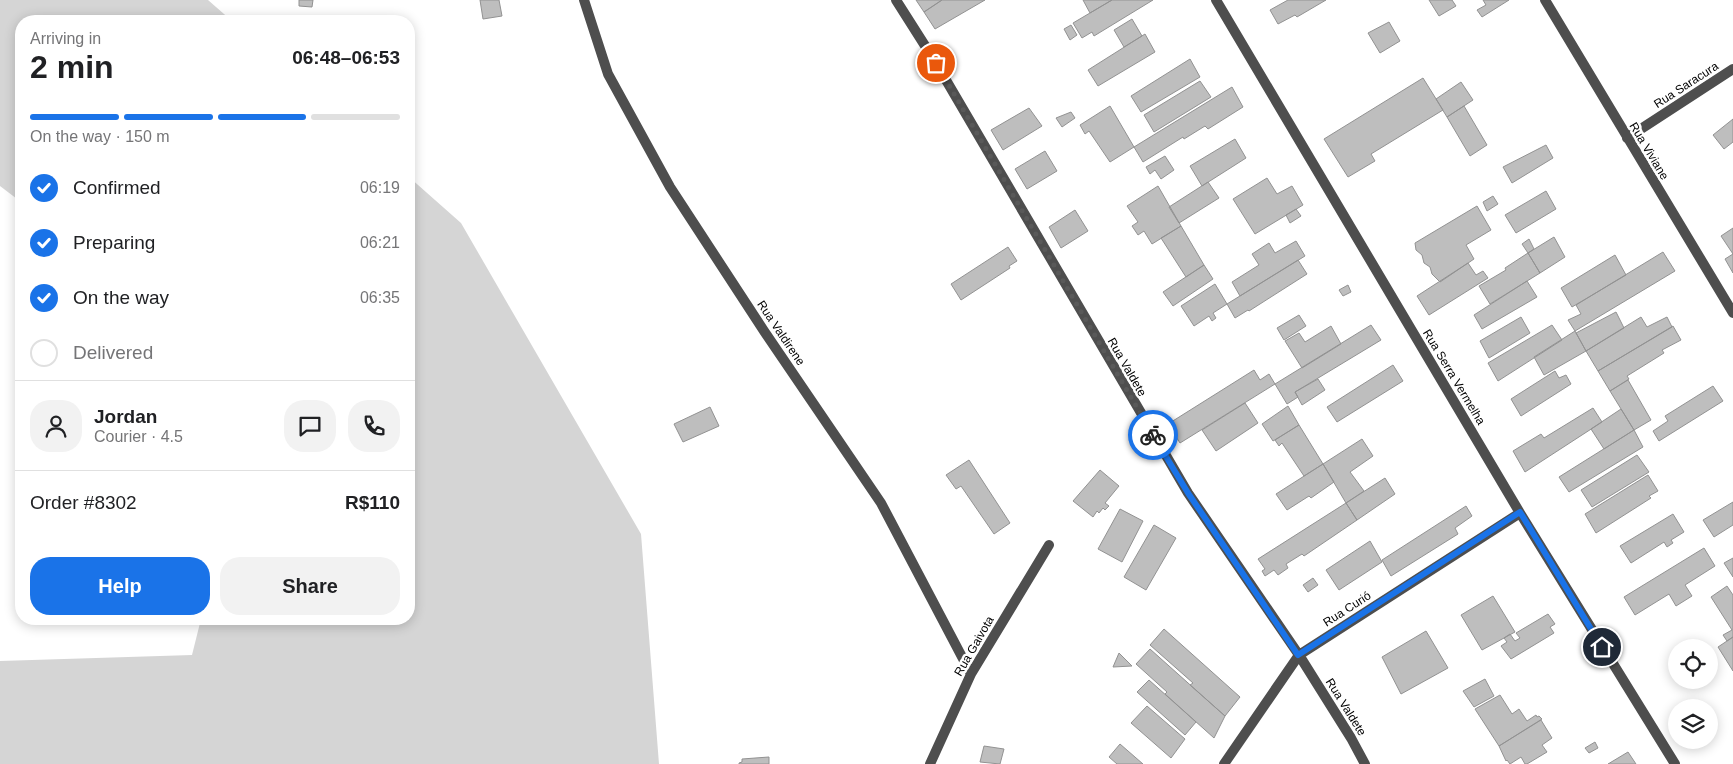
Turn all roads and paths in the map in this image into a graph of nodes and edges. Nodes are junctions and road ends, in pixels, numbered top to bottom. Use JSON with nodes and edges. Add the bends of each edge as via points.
{"nodes":[{"id":1,"x":584,"y":0,"type":"edge"},
{"id":2,"x":896,"y":0,"type":"edge"},
{"id":3,"x":1216,"y":0,"type":"edge"},
{"id":4,"x":1545,"y":0,"type":"edge"},
{"id":5,"x":1733,"y":69,"type":"edge"},
{"id":6,"x":1627,"y":138,"type":"junction"},
{"id":7,"x":1733,"y":313,"type":"edge"},
{"id":8,"x":1520,"y":512,"type":"junction"},
{"id":9,"x":1048,"y":544,"type":"dead end"},
{"id":10,"x":1298,"y":655,"type":"junction"},
{"id":11,"x":971,"y":674,"type":"junction"},
{"id":12,"x":930,"y":764,"type":"edge"},
{"id":13,"x":1224,"y":764,"type":"edge"},
{"id":14,"x":1365,"y":764,"type":"edge"},
{"id":15,"x":1675,"y":764,"type":"edge"}],
"edges":[{"from":1,"to":11,"type":"street","name":"Rua Valdirene","via":[[608,74],[670,187],[881,503]]},
{"from":2,"to":10,"type":"street","name":"Rua Valdete","via":[[1188,493]]},
{"from":3,"to":8,"type":"street","name":"Rua Serra Vermelha"},
{"from":4,"to":6,"type":"street","name":"Rua Viviane"},
{"from":5,"to":6,"type":"street","name":"Rua Saracura"},
{"from":6,"to":7,"type":"street","name":"Rua Viviane"},
{"from":8,"to":10,"type":"street","name":"Rua Curió"},
{"from":8,"to":15,"type":"street","name":"Rua Serra Vermelha"},
{"from":9,"to":11,"type":"street","name":"Rua Gaivota"},
{"from":10,"to":13,"type":"street","name":"Rua Curió"},
{"from":10,"to":14,"type":"street","name":"Rua Valdete"},
{"from":11,"to":12,"type":"street","name":"Rua Gaivota"}]}
